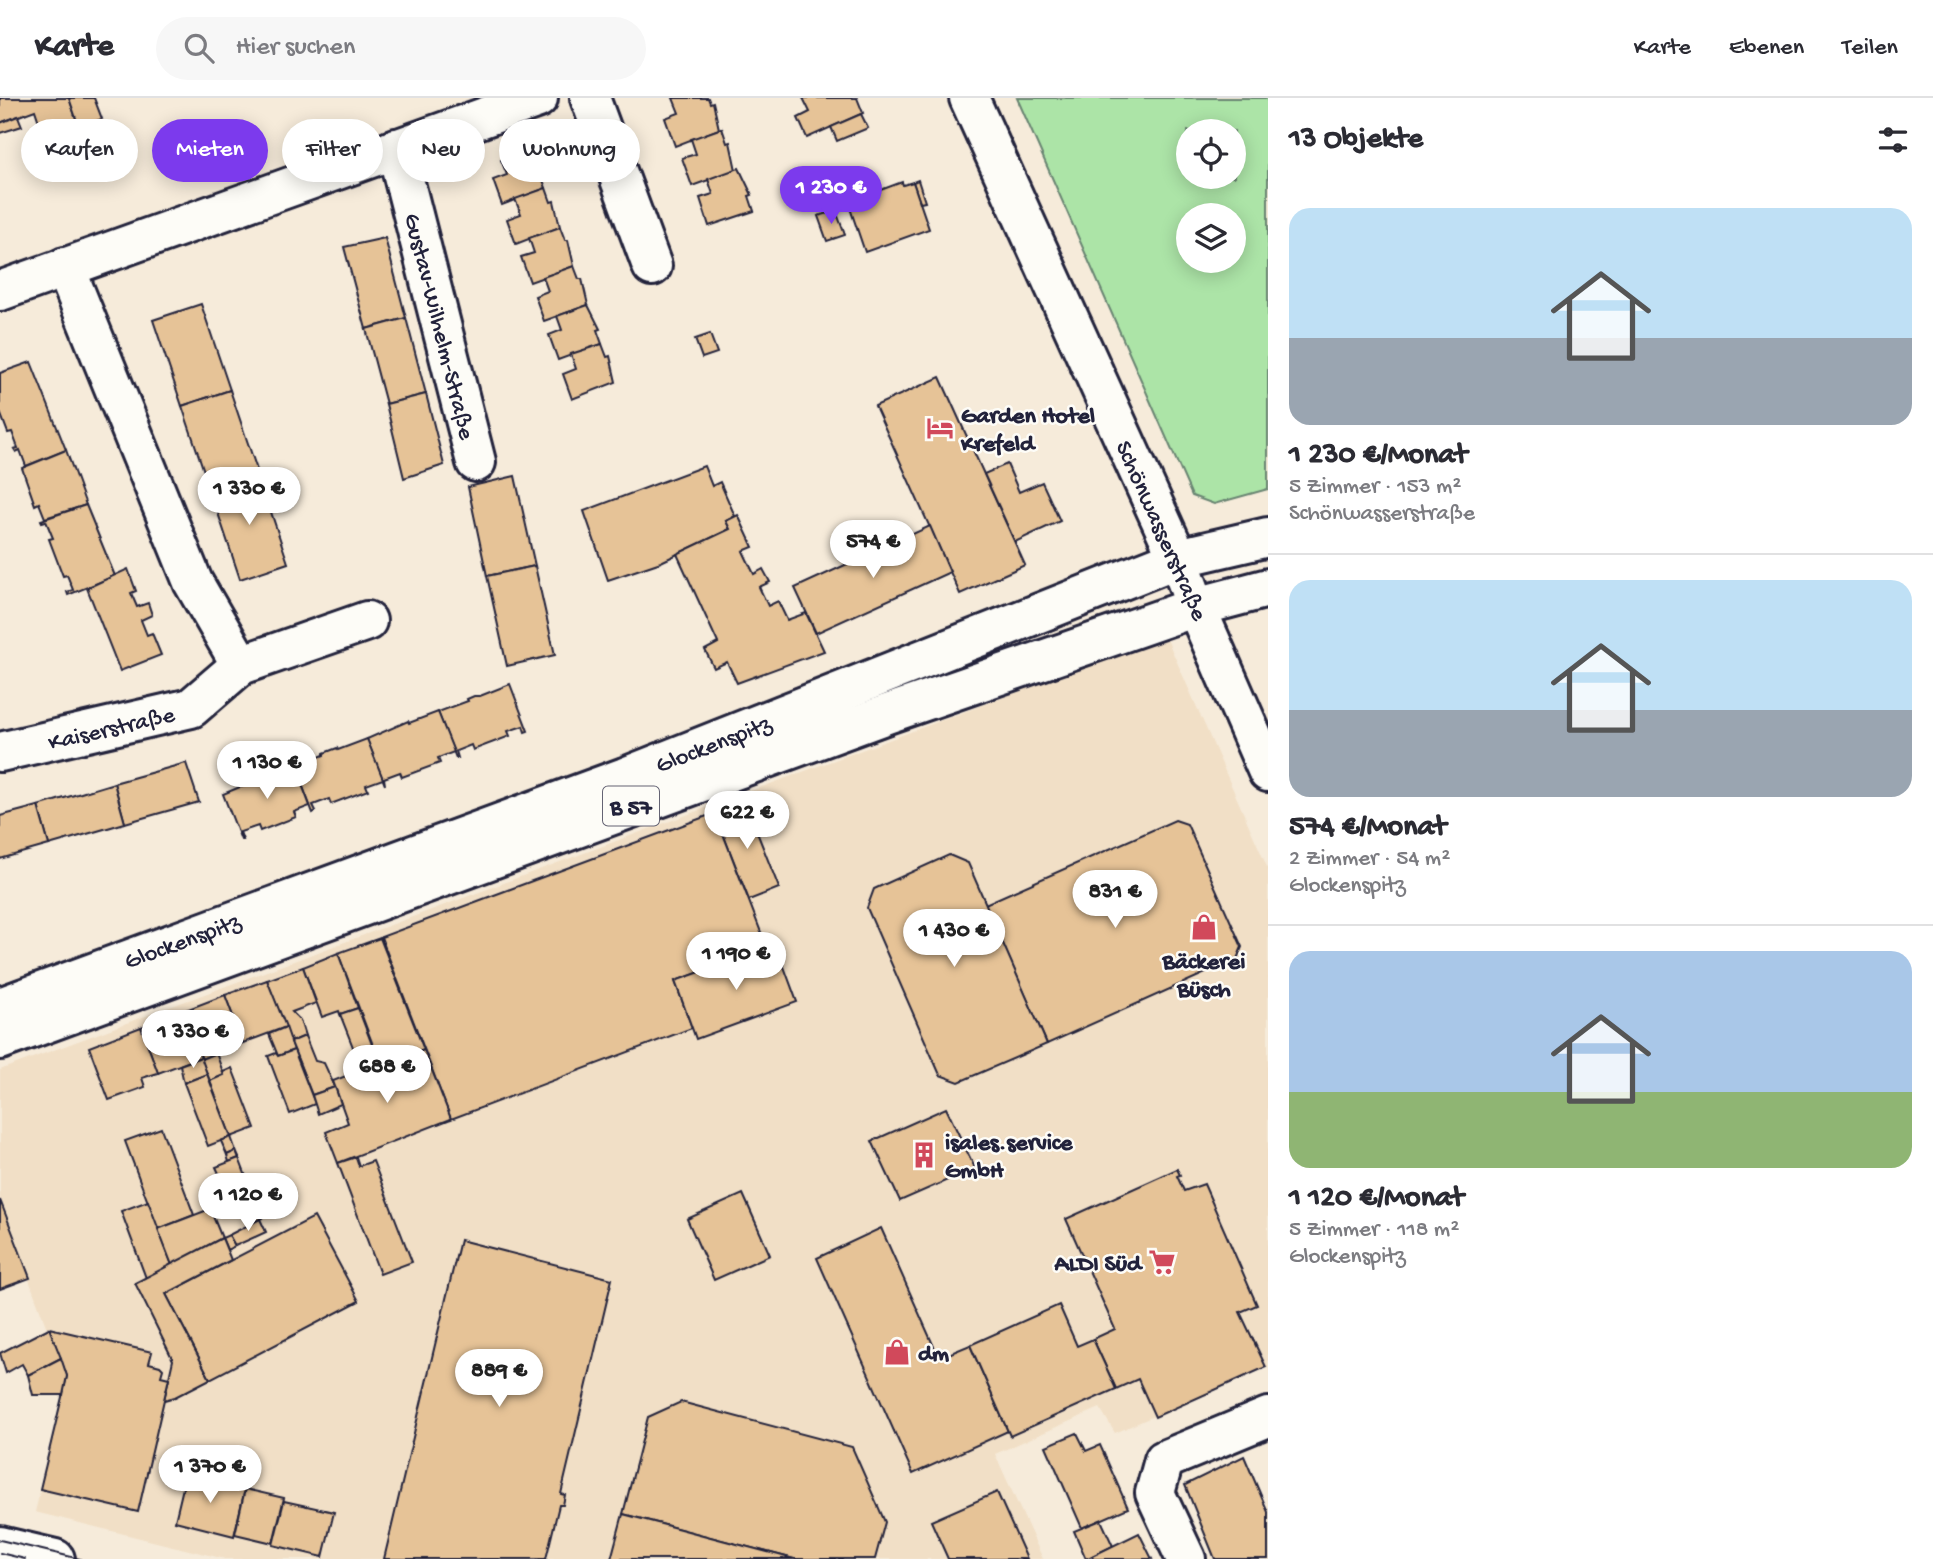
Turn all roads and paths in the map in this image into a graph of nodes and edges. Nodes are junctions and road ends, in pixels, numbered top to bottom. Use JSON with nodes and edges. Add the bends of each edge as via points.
{"nodes":[{"id":1,"x":538,"y":98,"type":"edge"},
{"id":2,"x":590,"y":98,"type":"edge"},
{"id":3,"x":969,"y":98,"type":"edge"},
{"id":4,"x":396,"y":148,"type":"junction"},
{"id":5,"x":65,"y":267,"type":"junction"},
{"id":6,"x":652,"y":267,"type":"dead end"},
{"id":7,"x":0,"y":291,"type":"edge"},
{"id":8,"x":476,"y":462,"type":"dead end"},
{"id":9,"x":1268,"y":537,"type":"edge"},
{"id":10,"x":1178,"y":558,"type":"junction"},
{"id":11,"x":1268,"y":588,"type":"edge"},
{"id":12,"x":1196,"y":607,"type":"junction"},
{"id":13,"x":367,"y":621,"type":"dead end"},
{"id":14,"x":241,"y":665,"type":"junction"},
{"id":15,"x":0,"y":752,"type":"edge"},
{"id":16,"x":1268,"y":772,"type":"edge"},
{"id":17,"x":0,"y":1007,"type":"edge"},
{"id":18,"x":0,"y":1040,"type":"edge"},
{"id":19,"x":1268,"y":1417,"type":"edge"},
{"id":20,"x":0,"y":1546,"type":"edge"},
{"id":21,"x":55,"y":1559,"type":"edge"},
{"id":22,"x":1185,"y":1559,"type":"edge"}],
"edges":[{"from":1,"to":4,"type":"main road"},
{"from":2,"to":6,"type":"main road"},
{"from":3,"to":10,"type":"main road","name":"Schönwasserstraße"},
{"from":4,"to":5,"type":"main road"},
{"from":4,"to":8,"type":"main road","name":"Gustav-Wilhelm-Straße"},
{"from":5,"to":7,"type":"main road"},
{"from":5,"to":14,"type":"main road","via":[[193,582]]},
{"from":9,"to":10,"type":"main road","name":"Glockenspitz","number":"B 57"},
{"from":10,"to":12,"type":"main road","name":"Schönwasserstraße"},
{"from":10,"to":17,"type":"main road","name":"Glockenspitz","number":"B 57","via":[[625,777]]},
{"from":11,"to":12,"type":"main road","name":"Glockenspitz","number":"B 57"},
{"from":12,"to":16,"type":"main road","name":"Schönwasserstraße"},
{"from":12,"to":18,"type":"main road","name":"Glockenspitz","number":"B 57","via":[[750,762]]},
{"from":13,"to":14,"type":"main road","name":"Kaiserstraße"},
{"from":14,"to":15,"type":"main road","name":"Kaiserstraße","via":[[191,708]]},
{"from":19,"to":22,"type":"main road","via":[[1164,1460],[1155,1493]]},
{"from":20,"to":21,"type":"main road"}]}
